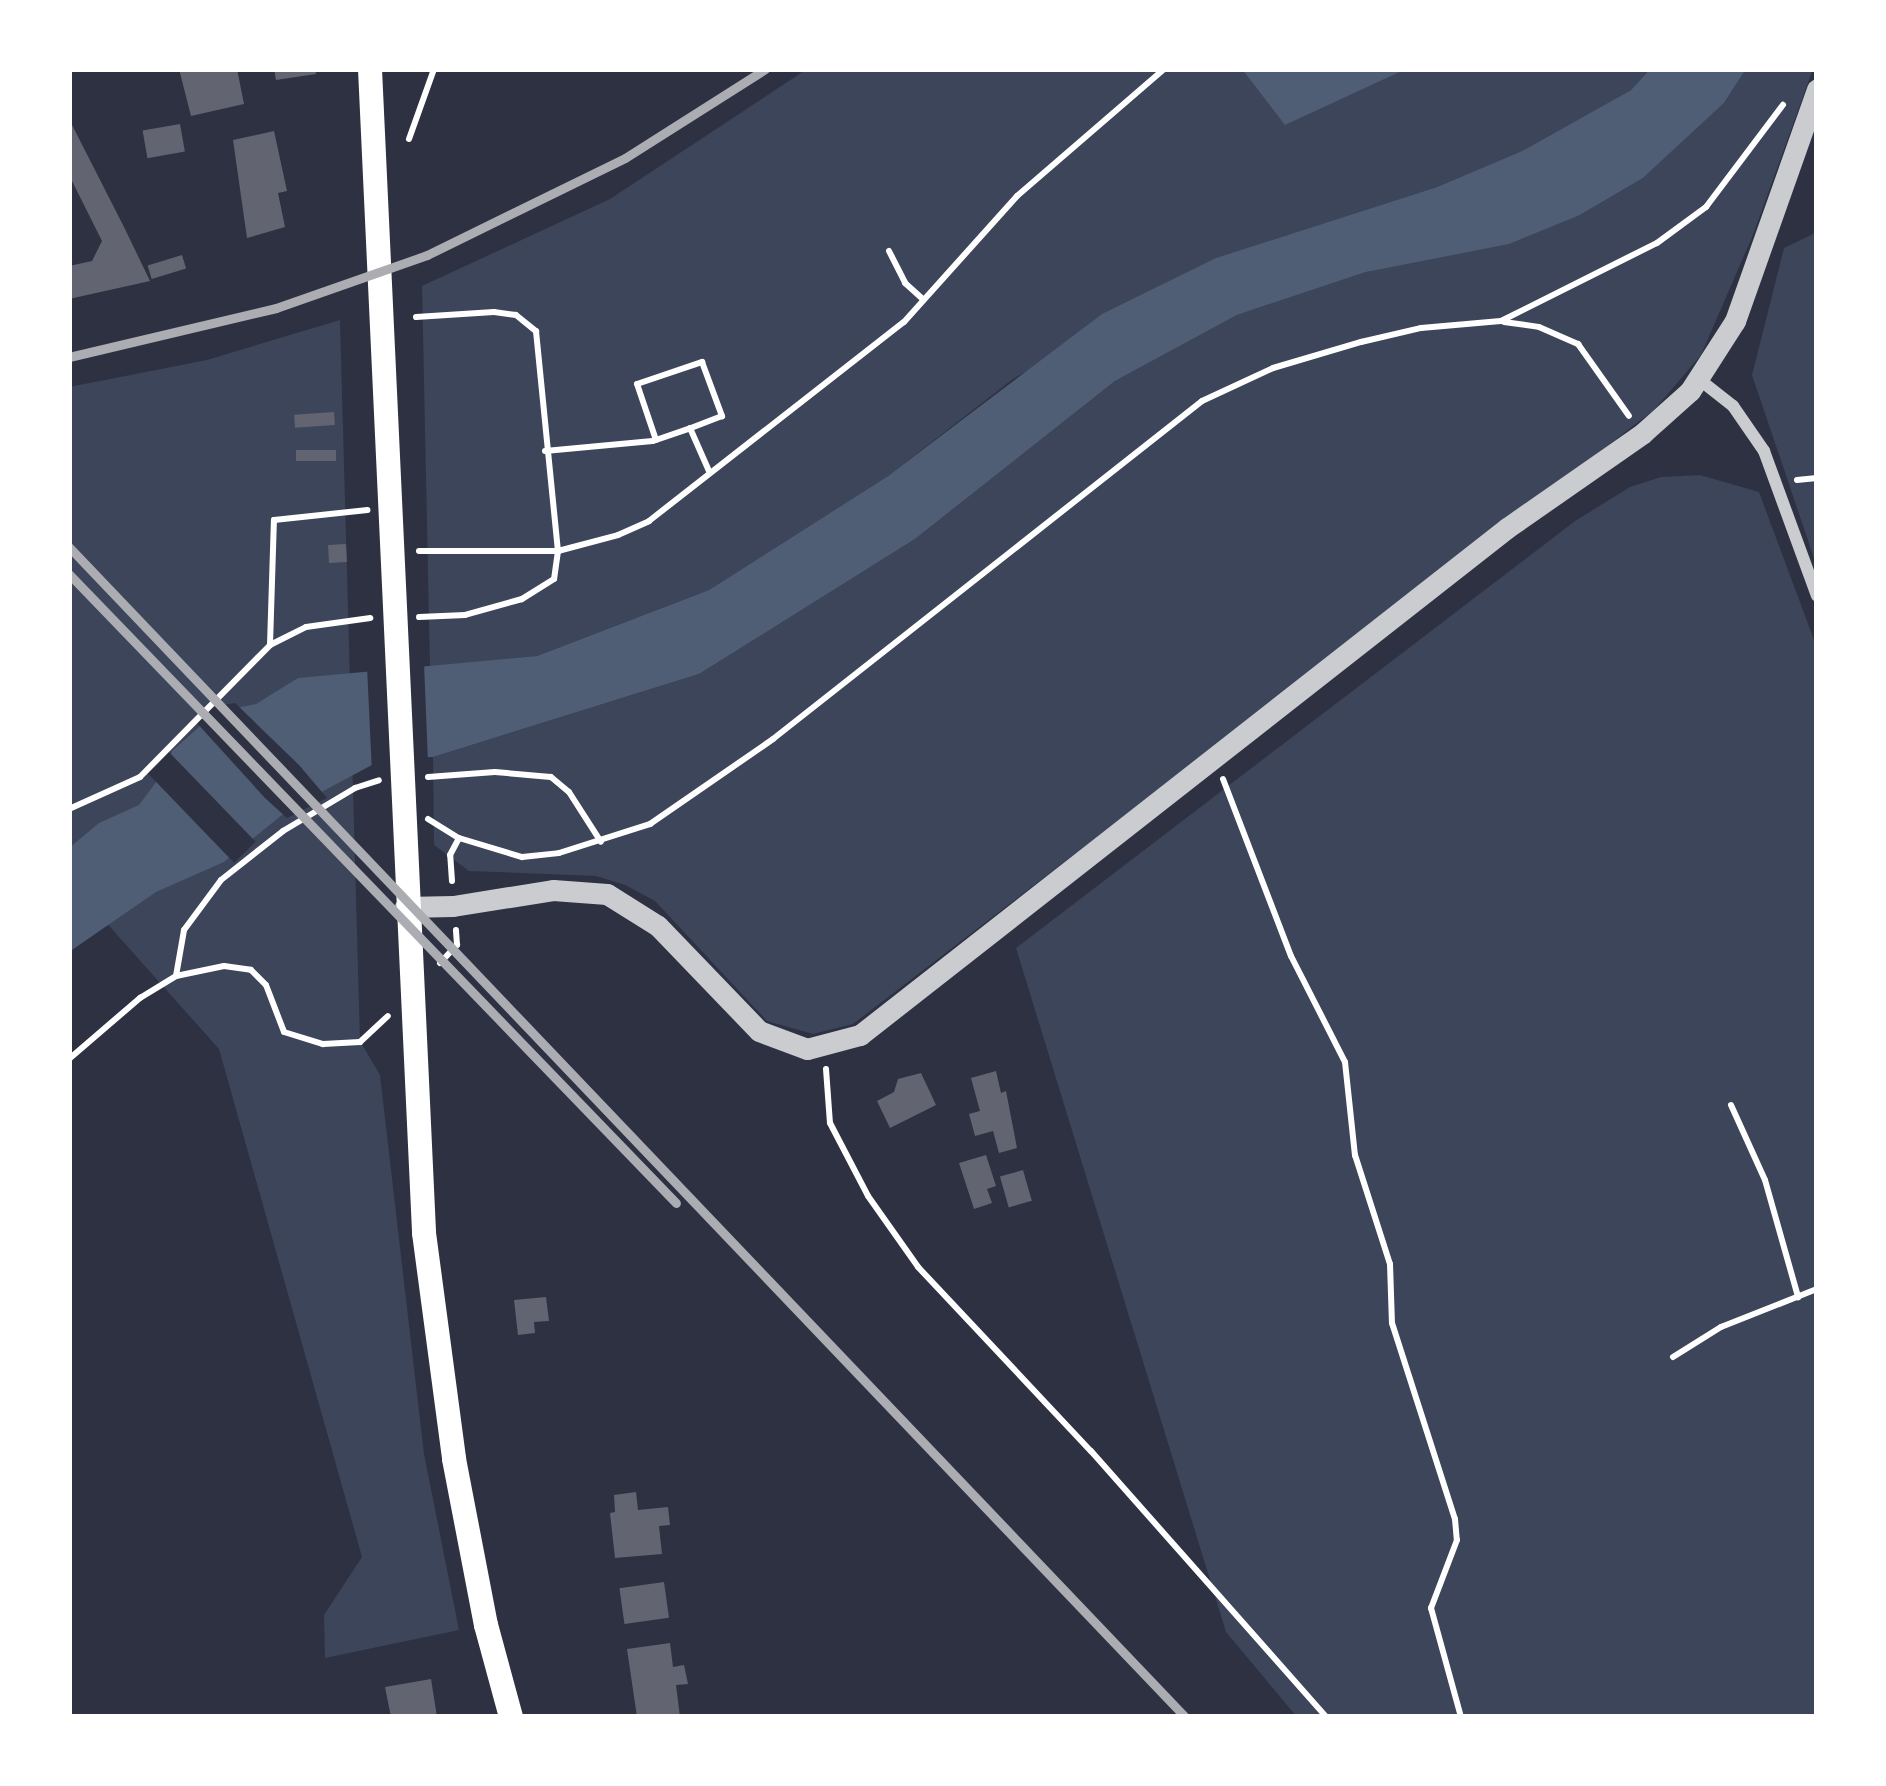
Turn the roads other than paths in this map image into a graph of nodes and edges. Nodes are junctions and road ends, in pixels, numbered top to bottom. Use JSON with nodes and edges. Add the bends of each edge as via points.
{"nodes":[{"id":1,"x":370,"y":69,"type":"edge"},
{"id":2,"x":1817,"y":89,"type":"edge"},
{"id":3,"x":1700,"y":380,"type":"junction"},
{"id":4,"x":1817,"y":596,"type":"edge"},
{"id":5,"x":405,"y":907,"type":"junction"},
{"id":6,"x":511,"y":1717,"type":"edge"}],
"edges":[{"from":1,"to":5,"type":"main road"},
{"from":2,"to":3,"type":"street","via":[[1735,321]]},
{"from":3,"to":4,"type":"street","via":[[1733,406],[1764,451]]},
{"from":3,"to":5,"type":"street","via":[[1643,433],[1507,528],[882,1021],[826,1048],[789,1045],[759,1031],[658,926],[607,894],[553,890]]},
{"from":5,"to":6,"type":"main road","via":[[430,1298],[486,1625]]}]}
